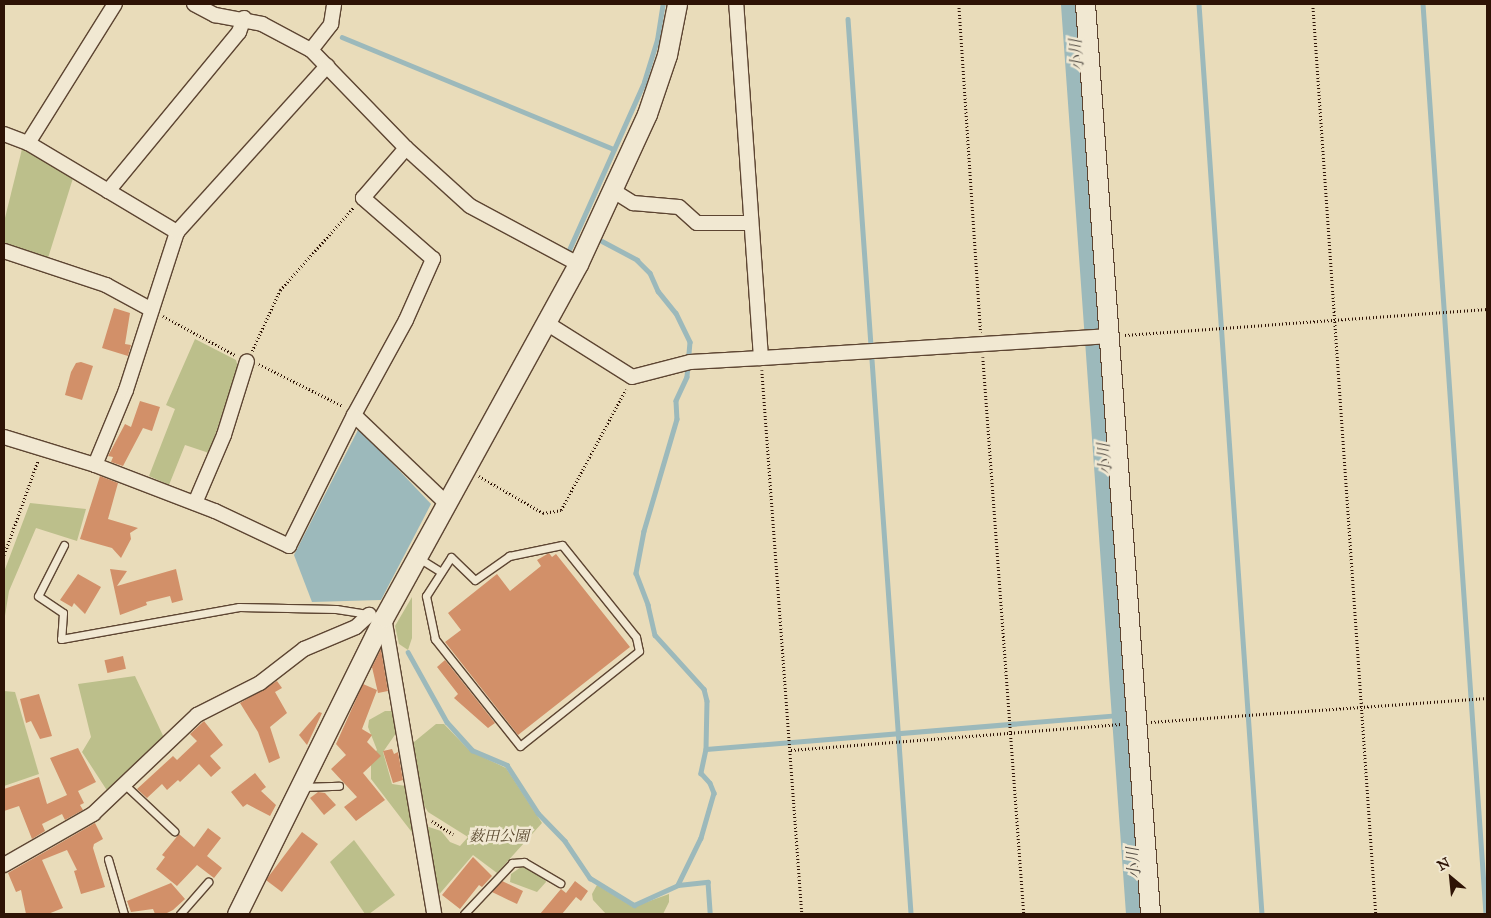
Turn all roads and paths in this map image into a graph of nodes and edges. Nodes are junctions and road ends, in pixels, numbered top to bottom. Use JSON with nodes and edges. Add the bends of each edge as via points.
{"nodes":[{"id":1,"x":115,"y":4,"type":"edge"},
{"id":2,"x":194,"y":4,"type":"edge"},
{"id":3,"x":334,"y":4,"type":"edge"},
{"id":4,"x":677,"y":4,"type":"edge"},
{"id":5,"x":736,"y":4,"type":"edge"},
{"id":6,"x":959,"y":4,"type":"edge"},
{"id":7,"x":1085,"y":4,"type":"edge"},
{"id":8,"x":1313,"y":4,"type":"edge"},
{"id":9,"x":244,"y":18,"type":"junction"},
{"id":10,"x":311,"y":50,"type":"junction"},
{"id":11,"x":327,"y":66,"type":"junction"},
{"id":12,"x":4,"y":134,"type":"edge"},
{"id":13,"x":28,"y":143,"type":"junction"},
{"id":14,"x":406,"y":148,"type":"junction"},
{"id":15,"x":612,"y":190,"type":"junction"},
{"id":16,"x":108,"y":191,"type":"junction"},
{"id":17,"x":363,"y":198,"type":"junction"},
{"id":18,"x":751,"y":224,"type":"junction"},
{"id":19,"x":177,"y":232,"type":"junction"},
{"id":20,"x":4,"y":251,"type":"edge"},
{"id":21,"x":578,"y":264,"type":"junction"},
{"id":22,"x":1487,"y":309,"type":"edge"},
{"id":23,"x":152,"y":310,"type":"junction"},
{"id":24,"x":1335,"y":320,"type":"junction"},
{"id":25,"x":548,"y":324,"type":"junction"},
{"id":26,"x":1111,"y":336,"type":"junction"},
{"id":27,"x":982,"y":345,"type":"junction"},
{"id":28,"x":762,"y":358,"type":"junction"},
{"id":29,"x":247,"y":361,"type":"junction"},
{"id":30,"x":632,"y":377,"type":"junction"},
{"id":31,"x":354,"y":415,"type":"junction"},
{"id":32,"x":4,"y":436,"type":"edge"},
{"id":33,"x":42,"y":449,"type":"junction"},
{"id":34,"x":95,"y":465,"type":"junction"},
{"id":35,"x":467,"y":469,"type":"junction"},
{"id":36,"x":195,"y":503,"type":"junction"},
{"id":37,"x":446,"y":504,"type":"junction"},
{"id":38,"x":64,"y":545,"type":"dead end"},
{"id":39,"x":4,"y":555,"type":"edge"},
{"id":40,"x":417,"y":557,"type":"junction"},
{"id":41,"x":441,"y":572,"type":"junction"},
{"id":42,"x":377,"y":616,"type":"junction"},
{"id":43,"x":1487,"y":698,"type":"edge"},
{"id":44,"x":1361,"y":707,"type":"junction"},
{"id":45,"x":1136,"y":723,"type":"junction"},
{"id":46,"x":1011,"y":733,"type":"junction"},
{"id":47,"x":791,"y":750,"type":"junction"},
{"id":48,"x":124,"y":784,"type":"junction"},
{"id":49,"x":339,"y":786,"type":"dead end"},
{"id":50,"x":302,"y":787,"type":"junction"},
{"id":51,"x":418,"y":812,"type":"junction"},
{"id":52,"x":174,"y":831,"type":"dead end"},
{"id":53,"x":452,"y":834,"type":"dead end"},
{"id":54,"x":108,"y":859,"type":"dead end"},
{"id":55,"x":4,"y":865,"type":"edge"},
{"id":56,"x":208,"y":882,"type":"dead end"},
{"id":57,"x":560,"y":883,"type":"dead end"},
{"id":58,"x":431,"y":911,"type":"edge"},
{"id":59,"x":124,"y":914,"type":"edge"},
{"id":60,"x":180,"y":914,"type":"edge"},
{"id":61,"x":237,"y":914,"type":"edge"},
{"id":62,"x":464,"y":914,"type":"edge"},
{"id":63,"x":802,"y":914,"type":"edge"},
{"id":64,"x":1024,"y":914,"type":"edge"},
{"id":65,"x":1150,"y":914,"type":"edge"},
{"id":66,"x":1376,"y":914,"type":"edge"}],
"edges":[{"from":1,"to":13,"type":"street"},
{"from":2,"to":9,"type":"street","via":[[215,15]]},
{"from":3,"to":10,"type":"street","via":[[331,24]]},
{"from":4,"to":15,"type":"street","via":[[667,54],[650,105]]},
{"from":5,"to":18,"type":"street"},
{"from":6,"to":27,"type":"path"},
{"from":7,"to":26,"type":"street"},
{"from":8,"to":24,"type":"path"},
{"from":9,"to":10,"type":"street"},
{"from":9,"to":16,"type":"street","via":[[239,32]]},
{"from":10,"to":11,"type":"street"},
{"from":11,"to":14,"type":"street"},
{"from":11,"to":19,"type":"street"},
{"from":12,"to":13,"type":"street"},
{"from":13,"to":16,"type":"street"},
{"from":14,"to":17,"type":"street"},
{"from":14,"to":21,"type":"street","via":[[470,206]]},
{"from":15,"to":18,"type":"street","via":[[636,204],[679,206],[697,224]]},
{"from":15,"to":21,"type":"street"},
{"from":16,"to":19,"type":"street"},
{"from":17,"to":29,"type":"path","via":[[280,290]]},
{"from":17,"to":31,"type":"street","via":[[433,259],[406,320]]},
{"from":18,"to":28,"type":"street"},
{"from":19,"to":23,"type":"street"},
{"from":20,"to":23,"type":"street","via":[[106,285]]},
{"from":21,"to":25,"type":"street"},
{"from":22,"to":24,"type":"path"},
{"from":23,"to":29,"type":"path"},
{"from":23,"to":34,"type":"street","via":[[126,390]]},
{"from":24,"to":26,"type":"path"},
{"from":24,"to":44,"type":"path"},
{"from":25,"to":30,"type":"street"},
{"from":25,"to":35,"type":"street"},
{"from":26,"to":27,"type":"street"},
{"from":26,"to":45,"type":"street"},
{"from":27,"to":28,"type":"street"},
{"from":27,"to":46,"type":"path"},
{"from":28,"to":30,"type":"street","via":[[690,362]]},
{"from":28,"to":47,"type":"path"},
{"from":29,"to":31,"type":"path","via":[[263,364]]},
{"from":29,"to":36,"type":"street","via":[[224,436]]},
{"from":30,"to":35,"type":"path","via":[[561,510],[543,513]]},
{"from":31,"to":36,"type":"street","via":[[289,546]]},
{"from":31,"to":37,"type":"street"},
{"from":32,"to":33,"type":"street"},
{"from":33,"to":34,"type":"street"},
{"from":33,"to":39,"type":"path"},
{"from":34,"to":36,"type":"street"},
{"from":35,"to":37,"type":"street"},
{"from":37,"to":40,"type":"street"},
{"from":38,"to":42,"type":"lane","via":[[38,596],[63,613],[61,639],[239,607],[262,610],[336,609]]},
{"from":40,"to":41,"type":"lane"},
{"from":40,"to":42,"type":"street"},
{"from":41,"to":41,"type":"lane","via":[[426,596],[435,639],[520,746],[639,651],[636,637],[562,545],[509,556],[475,580],[451,557]]},
{"from":42,"to":48,"type":"street","via":[[304,649],[260,683],[197,715]]},
{"from":42,"to":50,"type":"street"},
{"from":42,"to":51,"type":"street"},
{"from":43,"to":44,"type":"path"},
{"from":44,"to":45,"type":"path"},
{"from":44,"to":66,"type":"path"},
{"from":45,"to":46,"type":"path"},
{"from":45,"to":65,"type":"street"},
{"from":46,"to":47,"type":"path"},
{"from":46,"to":64,"type":"path"},
{"from":47,"to":63,"type":"path"},
{"from":48,"to":52,"type":"lane"},
{"from":48,"to":55,"type":"street","via":[[93,814]]},
{"from":49,"to":50,"type":"lane"},
{"from":50,"to":61,"type":"street"},
{"from":51,"to":53,"type":"path"},
{"from":51,"to":58,"type":"street"},
{"from":54,"to":59,"type":"lane"},
{"from":56,"to":60,"type":"lane"},
{"from":57,"to":62,"type":"lane","via":[[524,862],[512,863]]}]}
